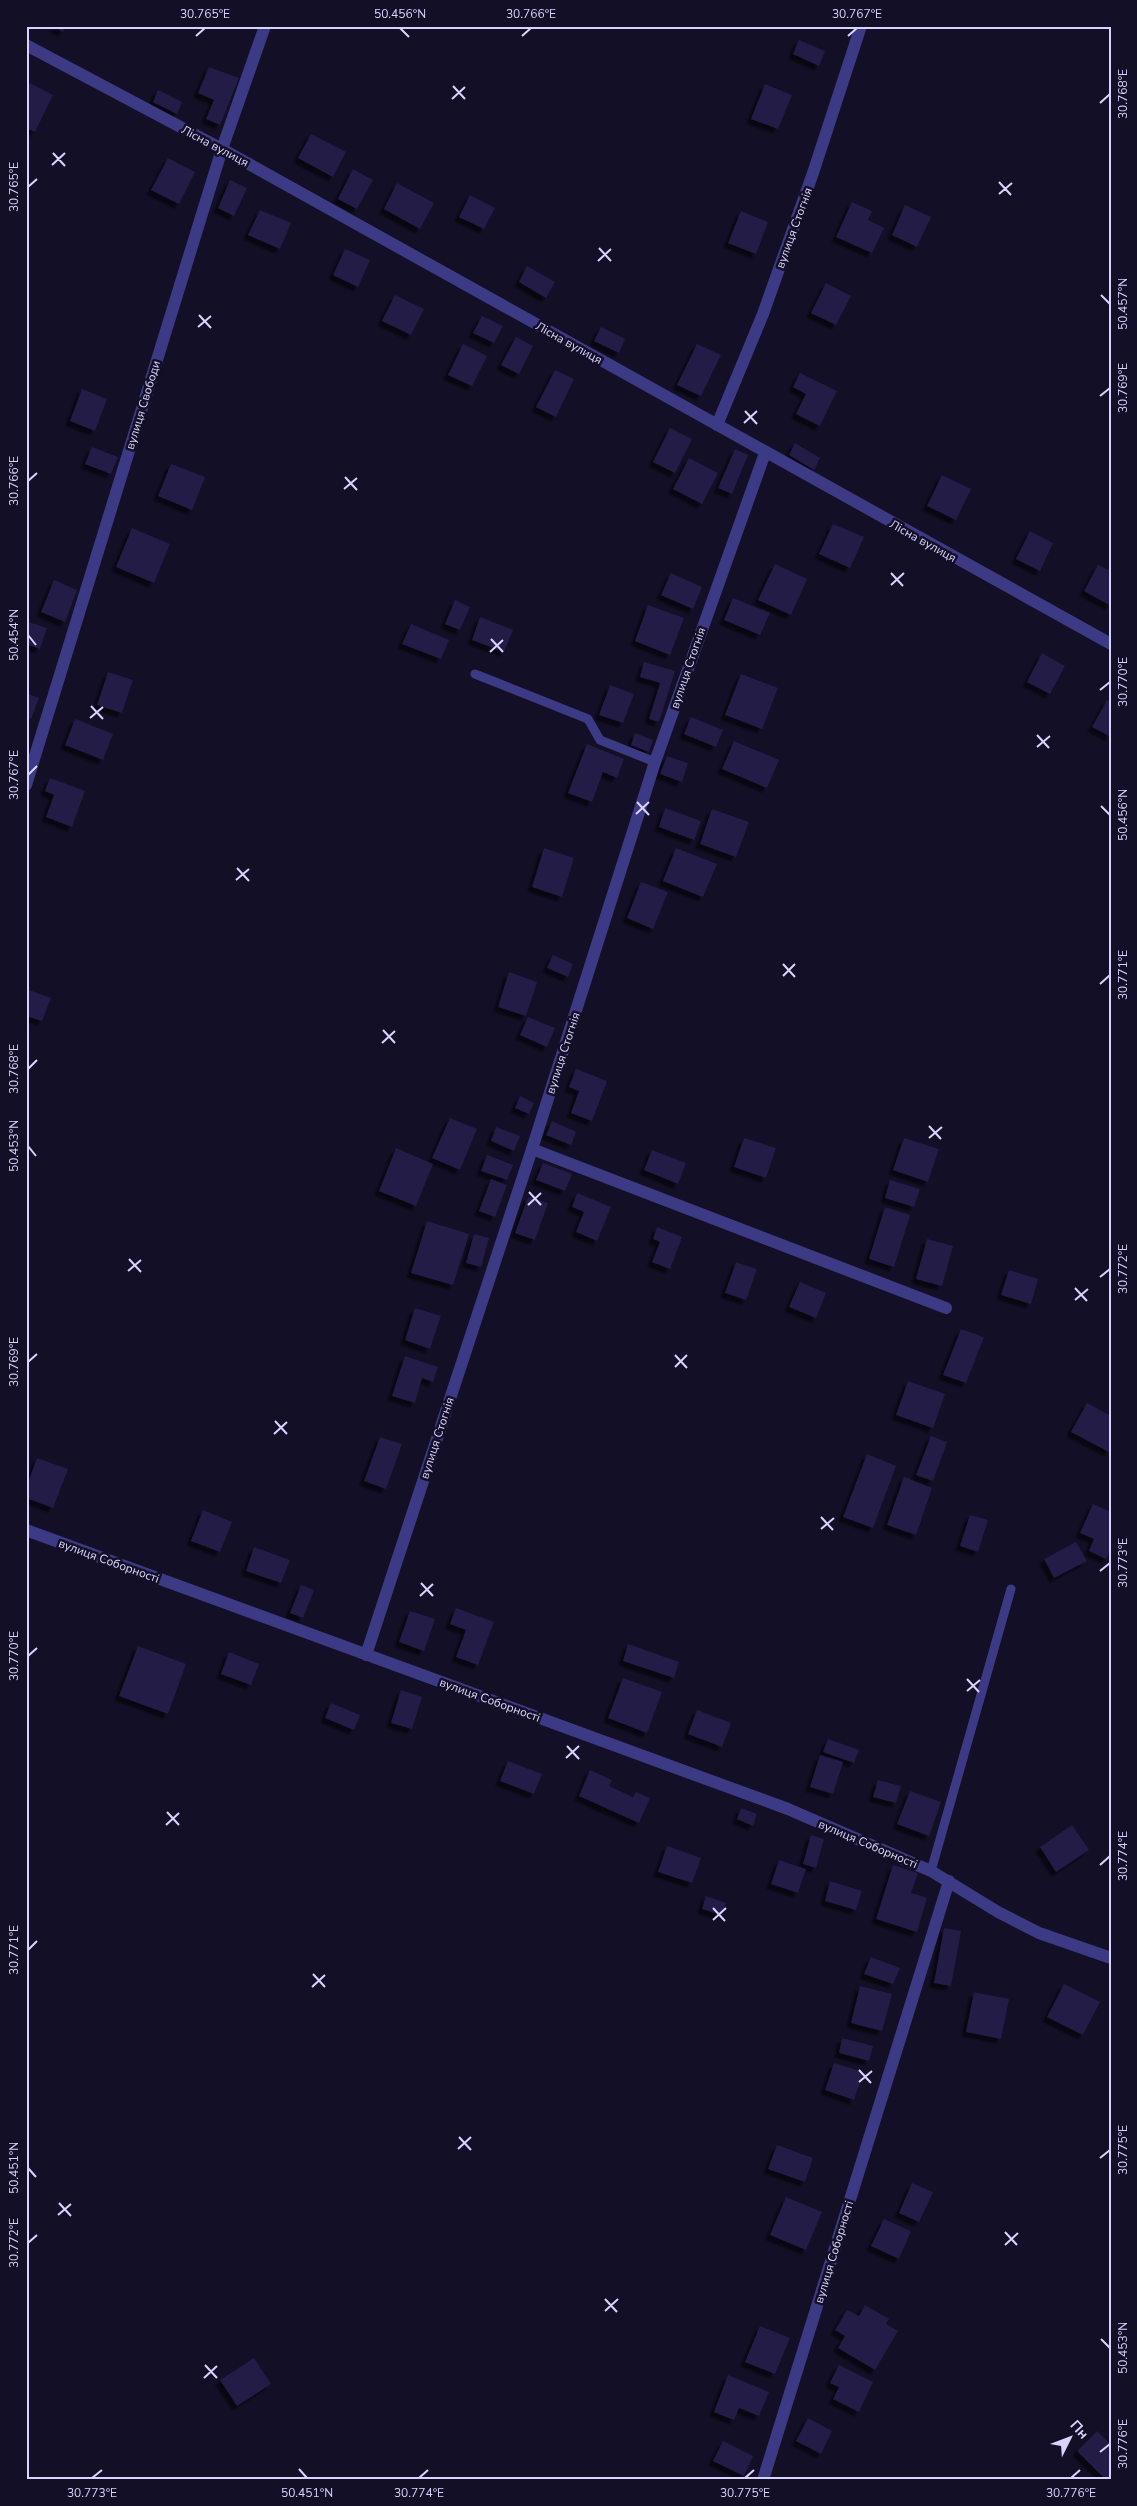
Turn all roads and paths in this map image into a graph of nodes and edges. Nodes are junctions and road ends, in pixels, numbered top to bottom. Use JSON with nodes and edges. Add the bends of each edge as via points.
{"nodes":[{"id":1,"x":264,"y":26,"type":"edge"},
{"id":2,"x":862,"y":26,"type":"edge"},
{"id":3,"x":26,"y":45,"type":"edge"},
{"id":4,"x":222,"y":149,"type":"junction"},
{"id":5,"x":717,"y":425,"type":"junction"},
{"id":6,"x":764,"y":453,"type":"junction"},
{"id":7,"x":1111,"y":644,"type":"edge"},
{"id":8,"x":475,"y":674,"type":"dead end"},
{"id":9,"x":655,"y":762,"type":"junction"},
{"id":10,"x":26,"y":785,"type":"edge"},
{"id":11,"x":532,"y":1149,"type":"junction"},
{"id":12,"x":946,"y":1308,"type":"dead end"},
{"id":13,"x":26,"y":1530,"type":"edge"},
{"id":14,"x":1011,"y":1589,"type":"dead end"},
{"id":15,"x":366,"y":1655,"type":"junction"},
{"id":16,"x":932,"y":1871,"type":"junction"},
{"id":17,"x":949,"y":1881,"type":"junction"},
{"id":18,"x":1111,"y":1958,"type":"edge"},
{"id":19,"x":763,"y":2480,"type":"edge"}],
"edges":[{"from":1,"to":4,"type":"street","name":"вулиця Свободи"},
{"from":2,"to":5,"type":"street","name":"вулиця Стогнія","via":[[763,314]]},
{"from":3,"to":4,"type":"street","name":"Лісна вулиця"},
{"from":4,"to":5,"type":"street","name":"Лісна вулиця"},
{"from":4,"to":10,"type":"street","name":"вулиця Свободи"},
{"from":5,"to":6,"type":"street","name":"Лісна вулиця"},
{"from":6,"to":7,"type":"street","name":"Лісна вулиця"},
{"from":6,"to":9,"type":"street","name":"вулиця Стогнія"},
{"from":8,"to":9,"type":"lane","via":[[588,719],[600,740]]},
{"from":9,"to":11,"type":"street","name":"вулиця Стогнія"},
{"from":11,"to":12,"type":"street"},
{"from":11,"to":15,"type":"street","name":"вулиця Стогнія"},
{"from":13,"to":15,"type":"street","name":"вулиця Соборності"},
{"from":14,"to":16,"type":"lane"},
{"from":15,"to":16,"type":"street","name":"вулиця Соборності","via":[[788,1809]]},
{"from":16,"to":17,"type":"street","name":"вулиця Соборності"},
{"from":17,"to":18,"type":"street","name":"вулиця Соборності","via":[[1039,1933]]},
{"from":17,"to":19,"type":"street","name":"вулиця Соборності"}]}
